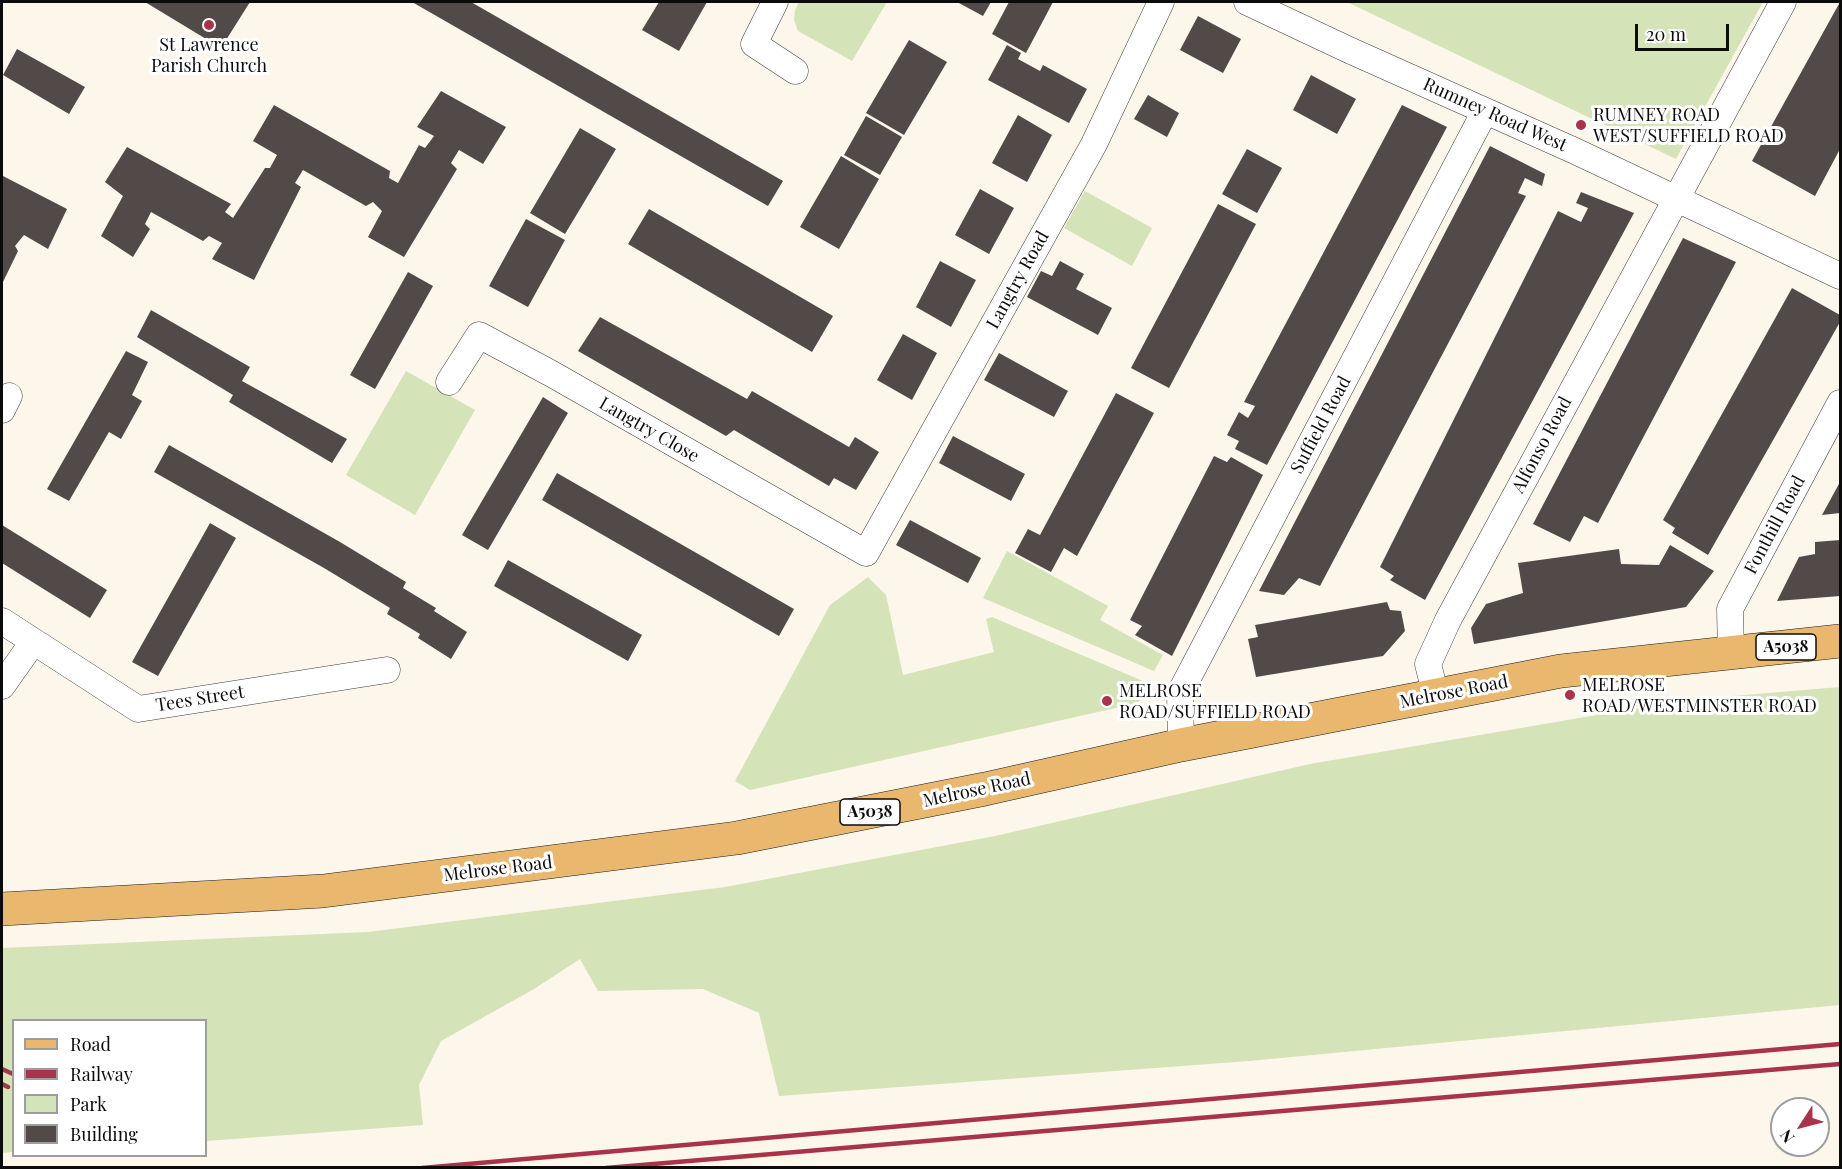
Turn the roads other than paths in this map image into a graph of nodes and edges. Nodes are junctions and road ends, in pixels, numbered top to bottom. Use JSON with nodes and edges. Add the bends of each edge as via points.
{"nodes":[{"id":1,"x":775,"y":2,"type":"edge"},
{"id":2,"x":1161,"y":2,"type":"edge"},
{"id":3,"x":1247,"y":2,"type":"edge"},
{"id":4,"x":1783,"y":2,"type":"edge"},
{"id":5,"x":795,"y":71,"type":"dead end"},
{"id":6,"x":1485,"y":111,"type":"junction"},
{"id":7,"x":1676,"y":199,"type":"junction"},
{"id":8,"x":1840,"y":276,"type":"edge"},
{"id":9,"x":448,"y":382,"type":"dead end"},
{"id":10,"x":1840,"y":403,"type":"edge"},
{"id":11,"x":866,"y":553,"type":"joint"},
{"id":12,"x":2,"y":621,"type":"edge"},
{"id":13,"x":1840,"y":641,"type":"edge"},
{"id":14,"x":33,"y":642,"type":"junction"},
{"id":15,"x":1731,"y":653,"type":"junction"},
{"id":16,"x":387,"y":670,"type":"dead end"},
{"id":17,"x":2,"y":686,"type":"edge"},
{"id":18,"x":1436,"y":696,"type":"junction"},
{"id":19,"x":1181,"y":746,"type":"junction"},
{"id":20,"x":2,"y":909,"type":"edge"}],
"edges":[{"from":1,"to":5,"type":"street","via":[[754,44]]},
{"from":2,"to":11,"type":"street","name":"Langtry Road","via":[[1094,144]]},
{"from":3,"to":6,"type":"street","name":"Rumney Road West"},
{"from":4,"to":7,"type":"street","name":"Alfonso Road"},
{"from":6,"to":7,"type":"street","name":"Rumney Road West"},
{"from":6,"to":19,"type":"street","name":"Suffield Road","via":[[1179,693]]},
{"from":7,"to":8,"type":"street","name":"Rumney Road West"},
{"from":7,"to":18,"type":"street","name":"Alfonso Road","via":[[1448,620],[1428,664]]},
{"from":9,"to":11,"type":"street","name":"Langtry Close","via":[[479,335]]},
{"from":10,"to":15,"type":"street","name":"Fonthill Road","via":[[1730,609]]},
{"from":12,"to":14,"type":"street","name":"Tees Street"},
{"from":13,"to":15,"type":"main road","name":"Melrose Road","number":"A5038"},
{"from":14,"to":16,"type":"street","name":"Tees Street","via":[[138,708]]},
{"from":14,"to":17,"type":"street"},
{"from":15,"to":18,"type":"main road","name":"Melrose Road","number":"A5038","via":[[1561,671]]},
{"from":18,"to":19,"type":"main road","name":"Melrose Road","number":"A5038"},
{"from":19,"to":20,"type":"main road","name":"Melrose Road","number":"A5038","via":[[728,840],[323,891]]}]}
